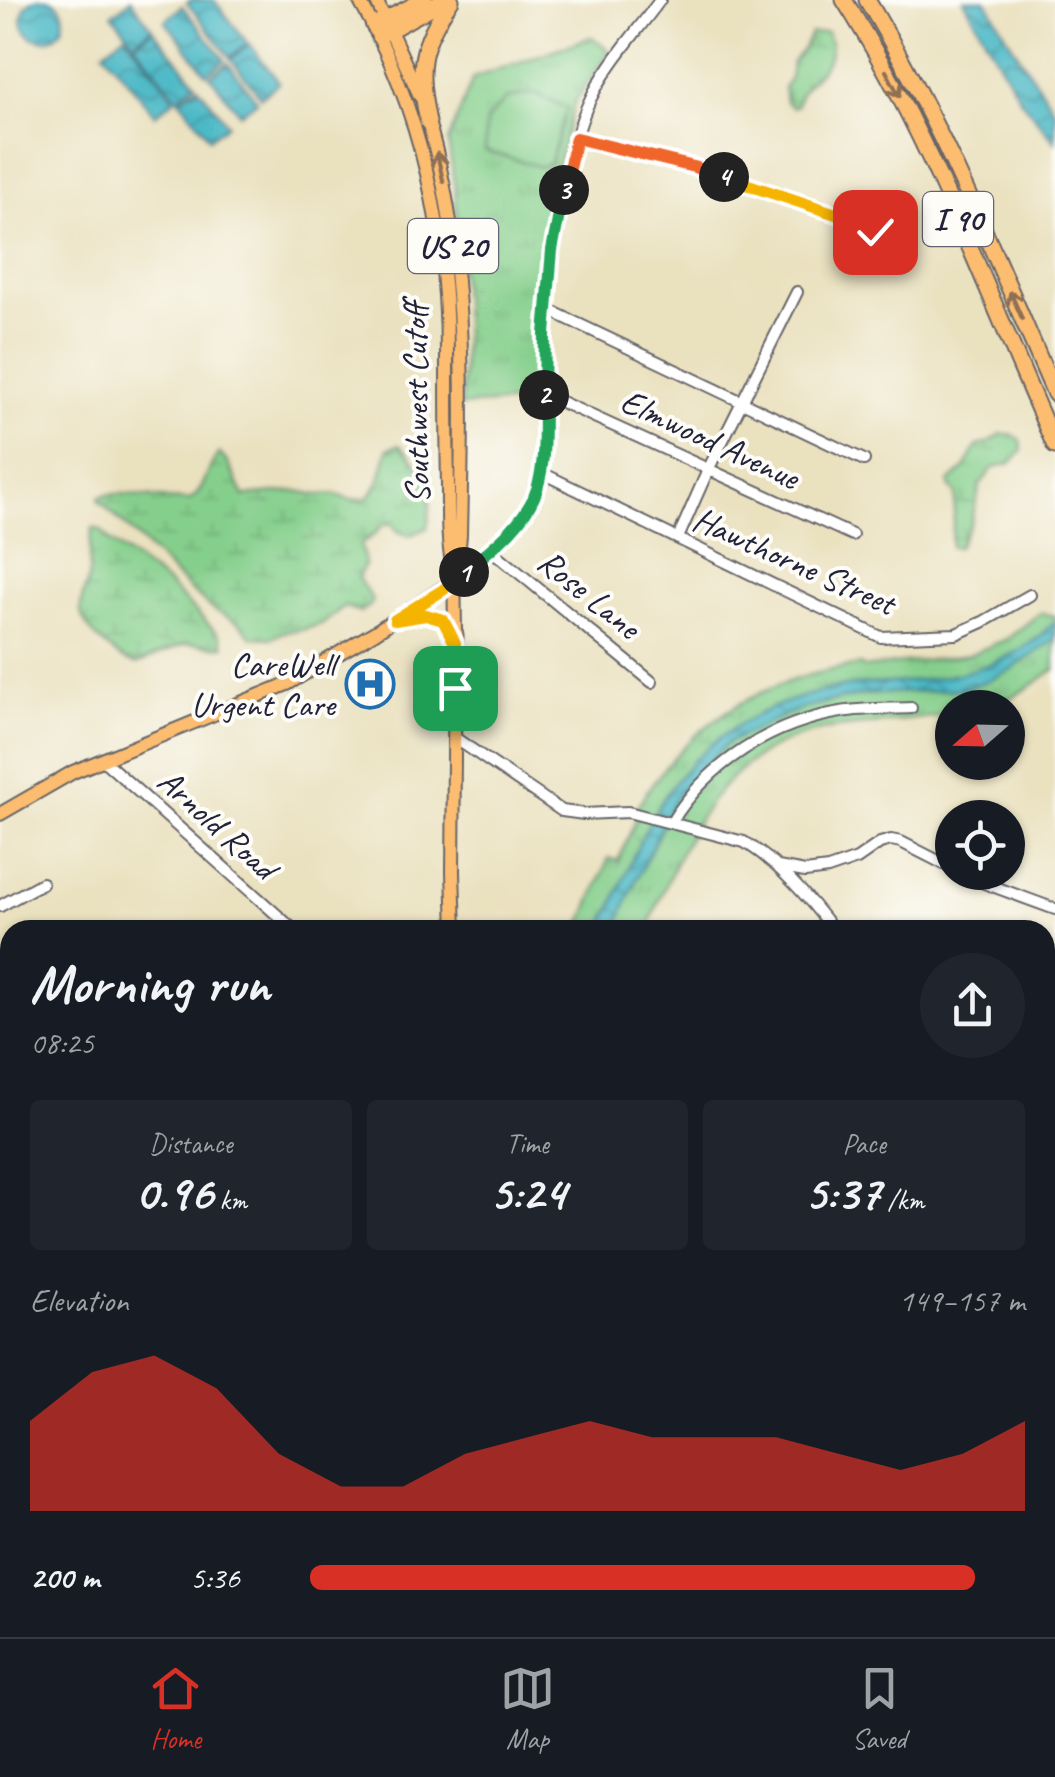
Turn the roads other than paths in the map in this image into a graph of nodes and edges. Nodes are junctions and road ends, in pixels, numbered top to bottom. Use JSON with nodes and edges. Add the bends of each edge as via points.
{"nodes":[{"id":1,"x":359,"y":0,"type":"edge"},
{"id":2,"x":376,"y":0,"type":"edge"},
{"id":3,"x":424,"y":0,"type":"edge"},
{"id":4,"x":447,"y":0,"type":"edge"},
{"id":5,"x":660,"y":0,"type":"edge"},
{"id":6,"x":844,"y":0,"type":"edge"},
{"id":7,"x":867,"y":0,"type":"edge"},
{"id":8,"x":877,"y":0,"type":"edge"},
{"id":9,"x":382,"y":28,"type":"junction"},
{"id":10,"x":926,"y":106,"type":"junction"},
{"id":11,"x":428,"y":122,"type":"junction"},
{"id":12,"x":576,"y":138,"type":"junction"},
{"id":13,"x":875,"y":232,"type":"dead end"},
{"id":14,"x":797,"y":292,"type":"dead end"},
{"id":15,"x":547,"y":309,"type":"junction"},
{"id":16,"x":544,"y":394,"type":"junction"},
{"id":17,"x":1055,"y":394,"type":"edge"},
{"id":18,"x":741,"y":402,"type":"junction"},
{"id":19,"x":1055,"y":446,"type":"edge"},
{"id":20,"x":864,"y":460,"type":"dead end"},
{"id":21,"x":708,"y":470,"type":"junction"},
{"id":22,"x":540,"y":472,"type":"junction"},
{"id":23,"x":852,"y":535,"type":"dead end"},
{"id":24,"x":678,"y":538,"type":"junction"},
{"id":25,"x":490,"y":549,"type":"junction"},
{"id":26,"x":456,"y":580,"type":"junction"},
{"id":27,"x":1030,"y":595,"type":"dead end"},
{"id":28,"x":395,"y":620,"type":"junction"},
{"id":29,"x":455,"y":639,"type":"junction"},
{"id":30,"x":652,"y":682,"type":"dead end"},
{"id":31,"x":911,"y":708,"type":"dead end"},
{"id":32,"x":454,"y":738,"type":"junction"},
{"id":33,"x":103,"y":760,"type":"junction"},
{"id":34,"x":0,"y":814,"type":"edge"},
{"id":35,"x":669,"y":822,"type":"junction"},
{"id":36,"x":935,"y":859,"type":"edge"},
{"id":37,"x":776,"y":866,"type":"junction"},
{"id":38,"x":42,"y":884,"type":"dead end"},
{"id":39,"x":1003,"y":890,"type":"edge"},
{"id":40,"x":0,"y":906,"type":"edge"},
{"id":41,"x":1055,"y":909,"type":"edge"},
{"id":42,"x":283,"y":920,"type":"edge"},
{"id":43,"x":455,"y":920,"type":"edge"},
{"id":44,"x":824,"y":920,"type":"edge"}],
"edges":[{"from":1,"to":9,"type":"main road","name":"Southwest Cutoff","number":"US 20"},
{"from":2,"to":9,"type":"main road","name":"Southwest Cutoff","number":"US 20"},
{"from":3,"to":9,"type":"highway"},
{"from":4,"to":9,"type":"highway"},
{"from":4,"to":11,"type":"highway","via":[[422,61]]},
{"from":5,"to":12,"type":"street","via":[[596,88]]},
{"from":6,"to":19,"type":"highway","number":"I 90","one_way":true,"via":[[940,178]]},
{"from":7,"to":10,"type":"highway","number":"I 90"},
{"from":8,"to":10,"type":"highway"},
{"from":9,"to":11,"type":"main road","name":"Southwest Cutoff","number":"US 20","via":[[410,72]]},
{"from":9,"to":26,"type":"main road","name":"Southwest Cutoff","number":"US 20","via":[[436,216],[445,302],[448,530]]},
{"from":17,"to":10,"type":"highway","number":"I 90","one_way":true},
{"from":26,"to":11,"type":"main road","name":"Southwest Cutoff","number":"US 20","one_way":true,"via":[[458,296],[447,197]]},
{"from":12,"to":13,"type":"street","via":[[694,167]]},
{"from":12,"to":15,"type":"street"},
{"from":14,"to":18,"type":"street"},
{"from":15,"to":16,"type":"street"},
{"from":15,"to":18,"type":"street"},
{"from":16,"to":21,"type":"street","name":"Elmwood Avenue"},
{"from":16,"to":22,"type":"street"},
{"from":18,"to":20,"type":"street"},
{"from":18,"to":21,"type":"street"},
{"from":21,"to":23,"type":"street","name":"Elmwood Avenue"},
{"from":21,"to":24,"type":"street"},
{"from":22,"to":24,"type":"street","name":"Hawthorne Street"},
{"from":22,"to":25,"type":"street","via":[[527,510]]},
{"from":24,"to":27,"type":"street","name":"Hawthorne Street","via":[[880,637],[956,634]]},
{"from":25,"to":26,"type":"street"},
{"from":25,"to":30,"type":"street","name":"Rose Lane"},
{"from":26,"to":28,"type":"main road"},
{"from":26,"to":29,"type":"main road","name":"Southwest Cutoff","number":"US 20"},
{"from":28,"to":29,"type":"main road","via":[[436,616]]},
{"from":28,"to":33,"type":"main road","via":[[287,684]]},
{"from":29,"to":32,"type":"main road","name":"Southwest Cutoff","number":"US 20"},
{"from":31,"to":35,"type":"street","via":[[842,711],[747,746],[708,777]]},
{"from":32,"to":35,"type":"street","via":[[562,811],[628,812]]},
{"from":32,"to":43,"type":"main road","name":"Southwest Cutoff","number":"US 20"},
{"from":33,"to":34,"type":"main road"},
{"from":33,"to":42,"type":"street","name":"Arnold Road"},
{"from":35,"to":37,"type":"street","via":[[744,842]]},
{"from":36,"to":37,"type":"street","via":[[891,840],[828,869]]},
{"from":37,"to":44,"type":"street"},
{"from":38,"to":40,"type":"street"},
{"from":39,"to":41,"type":"street"}]}
